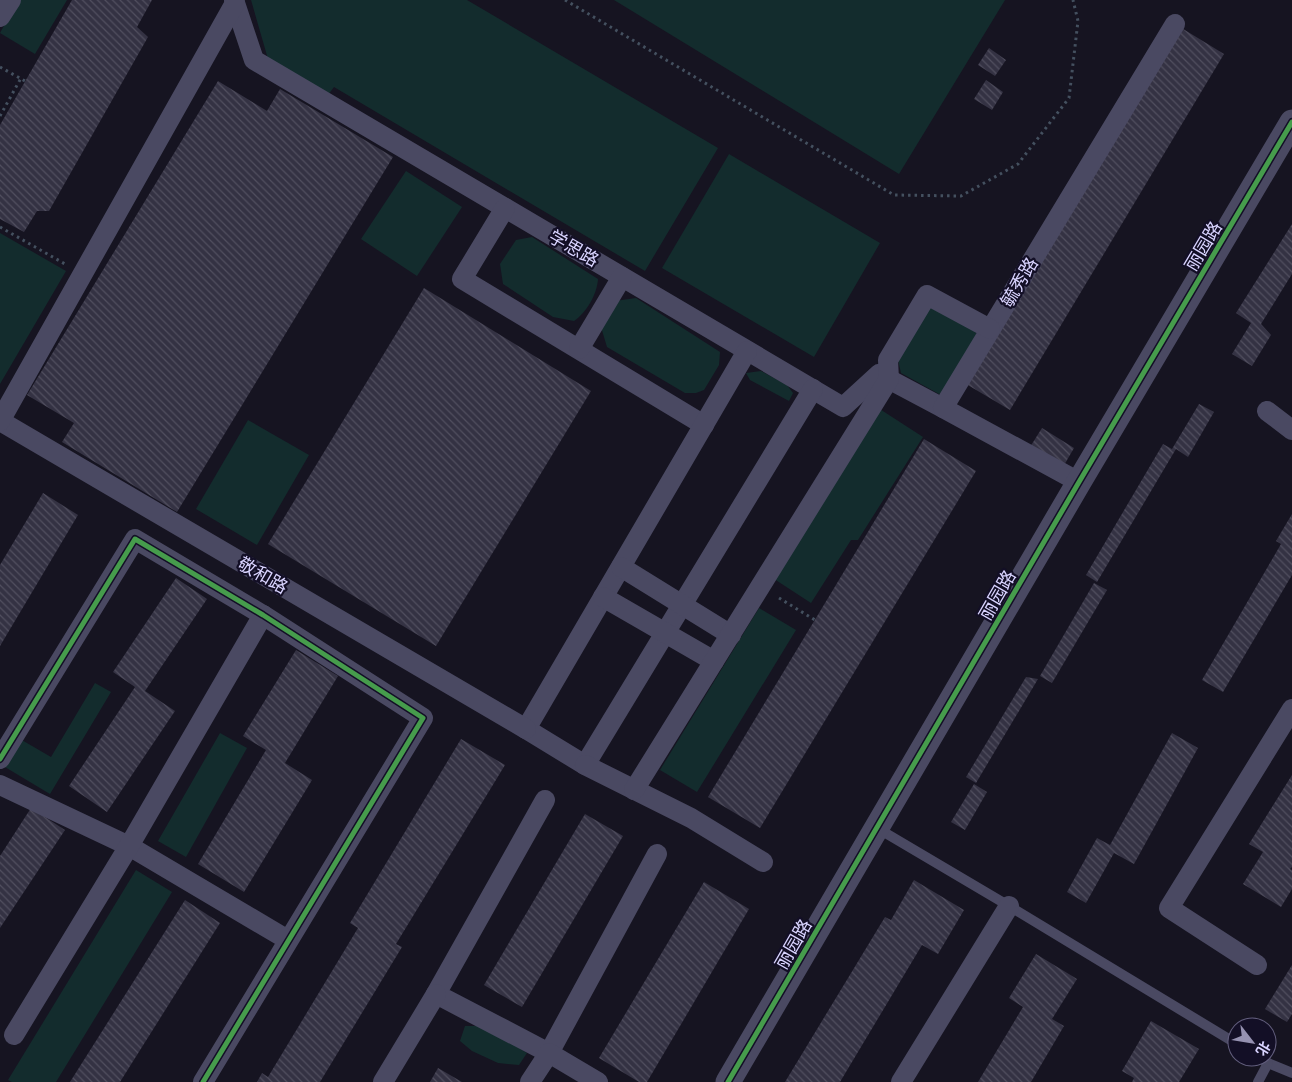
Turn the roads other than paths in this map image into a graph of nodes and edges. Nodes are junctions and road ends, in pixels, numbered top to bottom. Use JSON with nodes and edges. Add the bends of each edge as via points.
{"nodes":[{"id":1,"x":11,"y":0,"type":"edge"},
{"id":2,"x":234,"y":2,"type":"edge"},
{"id":3,"x":0,"y":17,"type":"edge"},
{"id":4,"x":1175,"y":24,"type":"dead end"},
{"id":5,"x":1292,"y":122,"type":"edge"},
{"id":6,"x":505,"y":208,"type":"junction"},
{"id":7,"x":622,"y":277,"type":"junction"},
{"id":8,"x":990,"y":330,"type":"junction"},
{"id":9,"x":579,"y":350,"type":"junction"},
{"id":10,"x":747,"y":351,"type":"junction"},
{"id":11,"x":889,"y":379,"type":"junction"},
{"id":12,"x":814,"y":389,"type":"junction"},
{"id":13,"x":943,"y":408,"type":"junction"},
{"id":14,"x":1267,"y":411,"type":"dead end"},
{"id":15,"x":0,"y":421,"type":"edge"},
{"id":16,"x":704,"y":425,"type":"junction"},
{"id":17,"x":1292,"y":430,"type":"edge"},
{"id":18,"x":1079,"y":482,"type":"junction"},
{"id":19,"x":620,"y":567,"type":"junction"},
{"id":20,"x":603,"y":597,"type":"junction"},
{"id":21,"x":682,"y":605,"type":"junction"},
{"id":22,"x":263,"y":615,"type":"junction"},
{"id":23,"x":665,"y":633,"type":"junction"},
{"id":24,"x":731,"y":635,"type":"junction"},
{"id":25,"x":714,"y":661,"type":"junction"},
{"id":26,"x":1292,"y":709,"type":"edge"},
{"id":27,"x":526,"y":729,"type":"junction"},
{"id":28,"x":0,"y":758,"type":"edge"},
{"id":29,"x":585,"y":765,"type":"junction"},
{"id":30,"x":0,"y":785,"type":"edge"},
{"id":31,"x":634,"y":790,"type":"junction"},
{"id":32,"x":544,"y":800,"type":"dead end"},
{"id":33,"x":876,"y":828,"type":"junction"},
{"id":34,"x":129,"y":846,"type":"junction"},
{"id":35,"x":658,"y":854,"type":"dead end"},
{"id":36,"x":763,"y":862,"type":"dead end"},
{"id":37,"x":1009,"y":906,"type":"junction"},
{"id":38,"x":288,"y":940,"type":"junction"},
{"id":39,"x":1257,"y":964,"type":"dead end"},
{"id":40,"x":436,"y":994,"type":"junction"},
{"id":41,"x":14,"y":1035,"type":"dead end"},
{"id":42,"x":1227,"y":1038,"type":"edge"},
{"id":43,"x":548,"y":1053,"type":"junction"},
{"id":44,"x":1266,"y":1067,"type":"edge"},
{"id":45,"x":1277,"y":1067,"type":"edge"},
{"id":46,"x":1292,"y":1073,"type":"edge"},
{"id":47,"x":203,"y":1082,"type":"edge"},
{"id":48,"x":383,"y":1082,"type":"edge"},
{"id":49,"x":530,"y":1082,"type":"edge"},
{"id":50,"x":598,"y":1082,"type":"edge"},
{"id":51,"x":728,"y":1082,"type":"edge"},
{"id":52,"x":901,"y":1082,"type":"edge"},
{"id":53,"x":1258,"y":1082,"type":"edge"}],
"edges":[{"from":1,"to":3,"type":"street"},
{"from":2,"to":6,"type":"street","name":"学思路","via":[[254,60]]},
{"from":2,"to":15,"type":"street"},
{"from":4,"to":8,"type":"street","name":"毓秀路"},
{"from":5,"to":18,"type":"street","name":"丽园路"},
{"from":6,"to":7,"type":"street","name":"学思路"},
{"from":6,"to":9,"type":"street","via":[[462,279]]},
{"from":7,"to":9,"type":"street"},
{"from":7,"to":10,"type":"street","name":"学思路"},
{"from":8,"to":11,"type":"street","via":[[927,295],[888,360]]},
{"from":8,"to":13,"type":"street","name":"毓秀路"},
{"from":9,"to":16,"type":"street"},
{"from":10,"to":12,"type":"street","name":"学思路"},
{"from":10,"to":16,"type":"street"},
{"from":11,"to":12,"type":"street","name":"学思路","via":[[879,374],[843,407]]},
{"from":11,"to":13,"type":"street"},
{"from":11,"to":24,"type":"street"},
{"from":12,"to":21,"type":"street"},
{"from":13,"to":18,"type":"street"},
{"from":14,"to":17,"type":"street"},
{"from":15,"to":27,"type":"street","name":"敬和路"},
{"from":16,"to":19,"type":"street"},
{"from":18,"to":33,"type":"street","name":"丽园路"},
{"from":19,"to":20,"type":"street"},
{"from":19,"to":21,"type":"street"},
{"from":20,"to":23,"type":"street"},
{"from":20,"to":27,"type":"street"},
{"from":21,"to":23,"type":"street"},
{"from":21,"to":24,"type":"street"},
{"from":22,"to":28,"type":"street","via":[[135,539]]},
{"from":22,"to":34,"type":"street"},
{"from":22,"to":38,"type":"street","via":[[423,718]]},
{"from":23,"to":25,"type":"street"},
{"from":23,"to":29,"type":"street"},
{"from":24,"to":25,"type":"street"},
{"from":25,"to":31,"type":"street"},
{"from":26,"to":39,"type":"street","via":[[1170,908]]},
{"from":27,"to":29,"type":"street","name":"敬和路"},
{"from":29,"to":31,"type":"street","name":"敬和路"},
{"from":30,"to":34,"type":"street"},
{"from":31,"to":36,"type":"street","name":"敬和路","via":[[691,818]]},
{"from":32,"to":40,"type":"street"},
{"from":33,"to":37,"type":"lane"},
{"from":33,"to":51,"type":"street","name":"丽园路"},
{"from":34,"to":38,"type":"street"},
{"from":34,"to":41,"type":"street"},
{"from":35,"to":43,"type":"street"},
{"from":37,"to":42,"type":"lane"},
{"from":37,"to":52,"type":"street"},
{"from":38,"to":47,"type":"street"},
{"from":40,"to":43,"type":"street"},
{"from":40,"to":48,"type":"street"},
{"from":43,"to":49,"type":"street"},
{"from":43,"to":50,"type":"street"},
{"from":44,"to":53,"type":"lane"},
{"from":45,"to":46,"type":"lane"}]}
